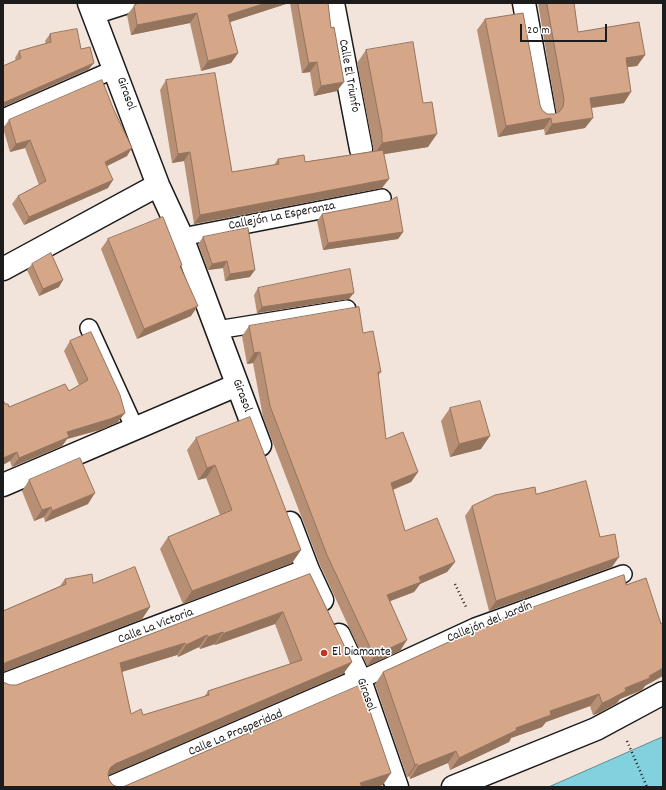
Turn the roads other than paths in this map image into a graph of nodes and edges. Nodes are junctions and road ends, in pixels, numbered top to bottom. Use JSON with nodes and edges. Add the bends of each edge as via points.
{"nodes":[{"id":1,"x":124,"y":3,"type":"edge"},
{"id":2,"x":333,"y":3,"type":"edge"},
{"id":3,"x":524,"y":3,"type":"edge"},
{"id":4,"x":91,"y":8,"type":"edge"},
{"id":5,"x":116,"y":69,"type":"junction"},
{"id":6,"x":544,"y":113,"type":"edge"},
{"id":7,"x":3,"y":118,"type":"edge"},
{"id":8,"x":361,"y":149,"type":"dead end"},
{"id":9,"x":158,"y":185,"type":"junction"},
{"id":10,"x":382,"y":198,"type":"dead end"},
{"id":11,"x":182,"y":237,"type":"junction"},
{"id":12,"x":3,"y":269,"type":"edge"},
{"id":13,"x":347,"y":309,"type":"edge"},
{"id":14,"x":89,"y":328,"type":"dead end"},
{"id":15,"x":217,"y":330,"type":"junction"},
{"id":16,"x":237,"y":386,"type":"junction"},
{"id":17,"x":135,"y":429,"type":"junction"},
{"id":18,"x":268,"y":467,"type":"edge"},
{"id":19,"x":3,"y":485,"type":"edge"},
{"id":20,"x":282,"y":504,"type":"edge"},
{"id":21,"x":308,"y":570,"type":"junction"},
{"id":22,"x":623,"y":574,"type":"edge"},
{"id":23,"x":360,"y":680,"type":"junction"},
{"id":24,"x":3,"y":685,"type":"edge"},
{"id":25,"x":663,"y":693,"type":"edge"},
{"id":26,"x":112,"y":787,"type":"edge"},
{"id":27,"x":397,"y":787,"type":"edge"},
{"id":28,"x":453,"y":787,"type":"edge"}],
"edges":[{"from":1,"to":4,"type":"street"},
{"from":2,"to":8,"type":"street","name":"Calle El Triunfo"},
{"from":3,"to":6,"type":"street"},
{"from":4,"to":5,"type":"street","name":"Girasol"},
{"from":5,"to":7,"type":"lane"},
{"from":5,"to":9,"type":"street","name":"Girasol"},
{"from":9,"to":11,"type":"street","name":"Girasol"},
{"from":9,"to":12,"type":"street"},
{"from":10,"to":11,"type":"lane","name":"Callejón La Esperanza"},
{"from":11,"to":15,"type":"street","name":"Girasol"},
{"from":13,"to":15,"type":"lane"},
{"from":14,"to":17,"type":"lane"},
{"from":15,"to":16,"type":"street","name":"Girasol"},
{"from":16,"to":17,"type":"street"},
{"from":16,"to":18,"type":"street","name":"Girasol"},
{"from":17,"to":19,"type":"street"},
{"from":20,"to":21,"type":"street","name":"Girasol"},
{"from":21,"to":23,"type":"street","name":"Girasol"},
{"from":21,"to":24,"type":"street","name":"Calle La Victoria"},
{"from":22,"to":23,"type":"lane","name":"Callejón del Jardín","via":[[475,627]]},
{"from":23,"to":26,"type":"street","name":"Calle La Prosperidad"},
{"from":23,"to":27,"type":"street","name":"Girasol"},
{"from":25,"to":28,"type":"street","via":[[596,729]]}]}
